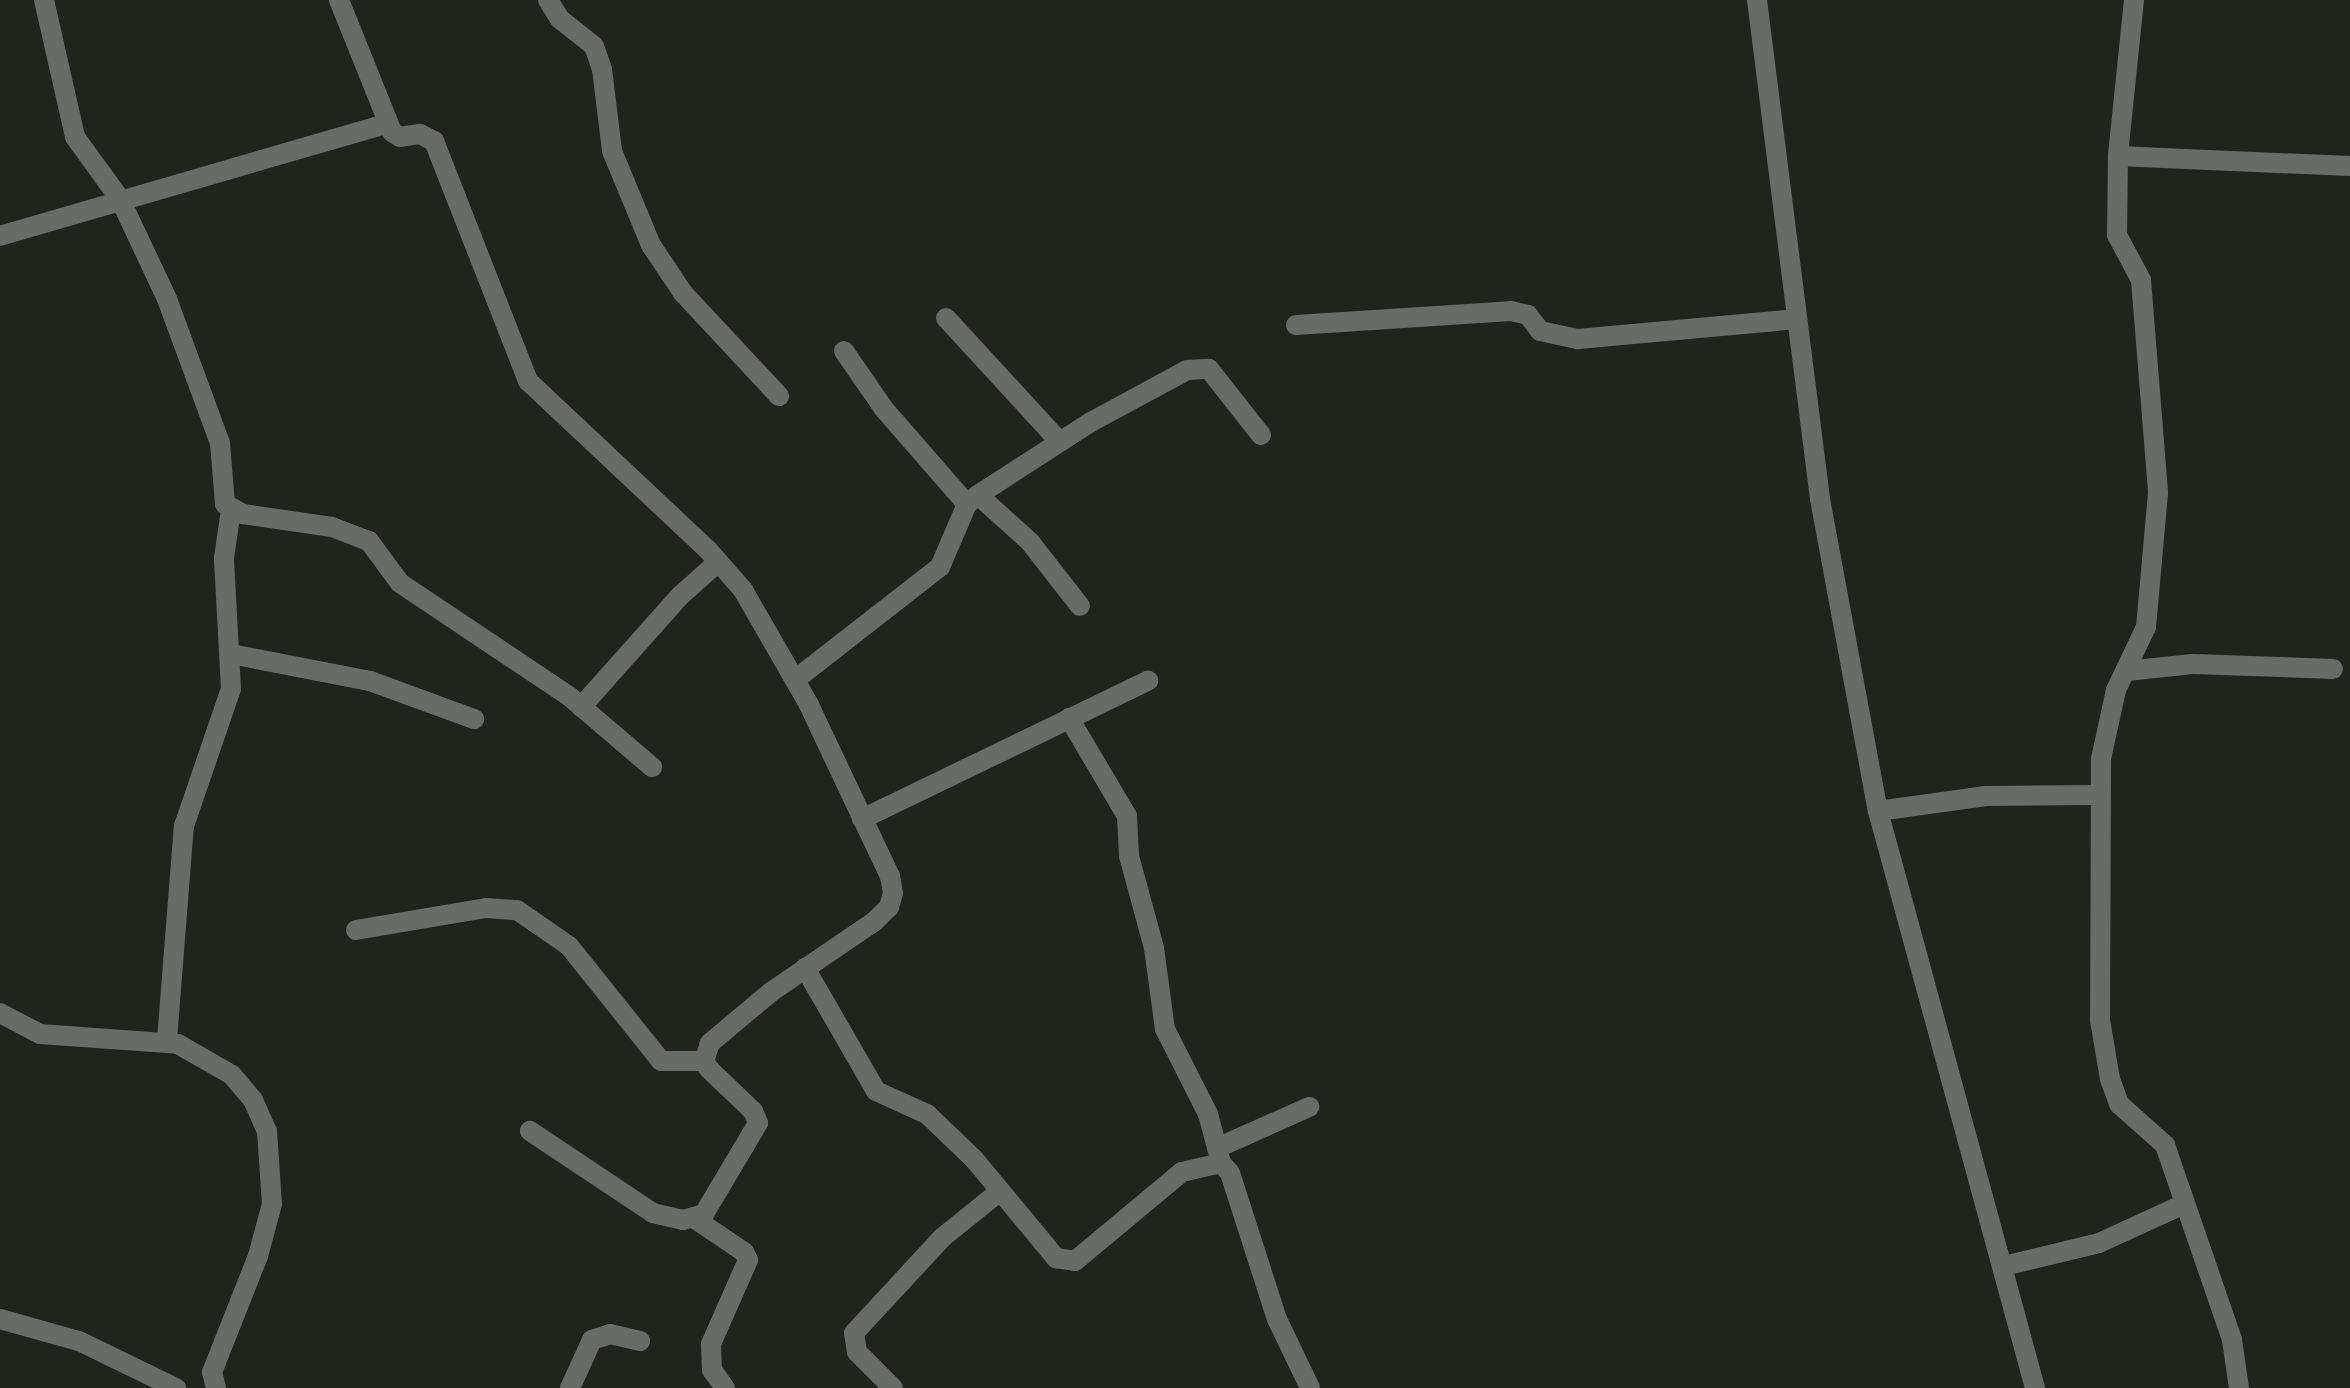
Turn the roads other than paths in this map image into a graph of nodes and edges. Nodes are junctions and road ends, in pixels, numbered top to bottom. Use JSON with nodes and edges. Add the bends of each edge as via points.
{"nodes":[{"id":1,"x":44,"y":0,"type":"edge"},
{"id":2,"x":339,"y":0,"type":"edge"},
{"id":3,"x":548,"y":0,"type":"edge"},
{"id":4,"x":1757,"y":0,"type":"edge"},
{"id":5,"x":2134,"y":0,"type":"edge"},
{"id":6,"x":388,"y":123,"type":"junction"},
{"id":7,"x":2118,"y":156,"type":"junction"},
{"id":8,"x":2350,"y":166,"type":"edge"},
{"id":9,"x":120,"y":199,"type":"junction"},
{"id":10,"x":0,"y":236,"type":"edge"},
{"id":11,"x":946,"y":318,"type":"dead end"},
{"id":12,"x":1796,"y":319,"type":"junction"},
{"id":13,"x":1296,"y":325,"type":"dead end"},
{"id":14,"x":844,"y":351,"type":"dead end"},
{"id":15,"x":779,"y":396,"type":"dead end"},
{"id":16,"x":1261,"y":435,"type":"dead end"},
{"id":17,"x":1060,"y":442,"type":"junction"},
{"id":18,"x":973,"y":499,"type":"junction"},
{"id":19,"x":231,"y":510,"type":"junction"},
{"id":20,"x":718,"y":562,"type":"junction"},
{"id":21,"x":1080,"y":606,"type":"dead end"},
{"id":22,"x":231,"y":654,"type":"junction"},
{"id":23,"x":2333,"y":669,"type":"dead end"},
{"id":24,"x":2126,"y":671,"type":"junction"},
{"id":25,"x":796,"y":679,"type":"junction"},
{"id":26,"x":1148,"y":681,"type":"dead end"},
{"id":27,"x":581,"y":707,"type":"junction"},
{"id":28,"x":1069,"y":718,"type":"junction"},
{"id":29,"x":474,"y":719,"type":"dead end"},
{"id":30,"x":652,"y":767,"type":"dead end"},
{"id":31,"x":2099,"y":795,"type":"junction"},
{"id":32,"x":1878,"y":811,"type":"junction"},
{"id":33,"x":862,"y":819,"type":"junction"},
{"id":34,"x":356,"y":930,"type":"dead end"},
{"id":35,"x":805,"y":968,"type":"junction"},
{"id":36,"x":0,"y":1013,"type":"edge"},
{"id":37,"x":167,"y":1040,"type":"junction"},
{"id":38,"x":704,"y":1061,"type":"junction"},
{"id":39,"x":1309,"y":1107,"type":"dead end"},
{"id":40,"x":530,"y":1131,"type":"dead end"},
{"id":41,"x":1219,"y":1155,"type":"junction"},
{"id":42,"x":1000,"y":1191,"type":"junction"},
{"id":43,"x":2184,"y":1204,"type":"junction"},
{"id":44,"x":695,"y":1219,"type":"junction"},
{"id":45,"x":2004,"y":1266,"type":"junction"},
{"id":46,"x":0,"y":1319,"type":"edge"},
{"id":47,"x":640,"y":1341,"type":"dead end"},
{"id":48,"x":163,"y":1385,"type":"edge"},
{"id":49,"x":216,"y":1388,"type":"edge"},
{"id":50,"x":570,"y":1388,"type":"edge"},
{"id":51,"x":725,"y":1388,"type":"edge"},
{"id":52,"x":893,"y":1388,"type":"edge"},
{"id":53,"x":1310,"y":1388,"type":"edge"},
{"id":54,"x":2035,"y":1388,"type":"edge"},
{"id":55,"x":2239,"y":1388,"type":"edge"}],
"edges":[{"from":1,"to":9,"type":"street","via":[[75,137]]},
{"from":2,"to":6,"type":"street"},
{"from":3,"to":15,"type":"street","via":[[560,19],[594,46],[612,151],[664,266]]},
{"from":4,"to":12,"type":"street"},
{"from":5,"to":7,"type":"street"},
{"from":6,"to":9,"type":"street"},
{"from":6,"to":20,"type":"street","via":[[400,137],[420,134],[434,141],[528,381]]},
{"from":7,"to":8,"type":"street"},
{"from":7,"to":24,"type":"street","via":[[2117,235],[2141,280],[2158,493],[2146,627]]},
{"from":9,"to":10,"type":"street"},
{"from":9,"to":19,"type":"street","via":[[167,299],[220,443],[223,495]]},
{"from":11,"to":17,"type":"street"},
{"from":12,"to":13,"type":"street","via":[[1578,339],[1540,331],[1528,315],[1511,311]]},
{"from":12,"to":32,"type":"street","via":[[1820,499]]},
{"from":14,"to":18,"type":"street","via":[[884,409]]},
{"from":16,"to":17,"type":"street","via":[[1216,377],[1201,367]]},
{"from":17,"to":18,"type":"street"},
{"from":18,"to":21,"type":"street","via":[[1030,542]]},
{"from":18,"to":25,"type":"street","via":[[940,567]]},
{"from":19,"to":22,"type":"street","via":[[224,558]]},
{"from":19,"to":27,"type":"street","via":[[332,527],[369,541],[400,583]]},
{"from":20,"to":25,"type":"street","via":[[761,616]]},
{"from":20,"to":27,"type":"street","via":[[680,596]]},
{"from":22,"to":29,"type":"street","via":[[370,681]]},
{"from":22,"to":37,"type":"street","via":[[231,689],[184,826]]},
{"from":23,"to":24,"type":"street","via":[[2193,664]]},
{"from":24,"to":31,"type":"street","via":[[2104,745]]},
{"from":25,"to":33,"type":"street"},
{"from":26,"to":28,"type":"street"},
{"from":27,"to":30,"type":"street"},
{"from":28,"to":33,"type":"street"},
{"from":28,"to":41,"type":"street","via":[[1127,816],[1129,856],[1154,948],[1165,1029],[1198,1092]]},
{"from":31,"to":32,"type":"street","via":[[1986,796]]},
{"from":31,"to":43,"type":"street","via":[[2100,1020],[2110,1079],[2119,1104],[2165,1145]]},
{"from":32,"to":45,"type":"street"},
{"from":33,"to":35,"type":"street","via":[[890,876],[889,907]]},
{"from":34,"to":38,"type":"street","via":[[486,908],[517,910],[584,961],[661,1061]]},
{"from":35,"to":38,"type":"street","via":[[710,1043]]},
{"from":35,"to":42,"type":"street","via":[[876,1091],[927,1114]]},
{"from":36,"to":37,"type":"street","via":[[40,1034]]},
{"from":37,"to":49,"type":"street","via":[[232,1075],[253,1100],[267,1131],[272,1166],[272,1204],[258,1256],[212,1372]]},
{"from":38,"to":44,"type":"street","via":[[753,1111],[758,1123],[704,1214]]},
{"from":39,"to":41,"type":"street"},
{"from":40,"to":44,"type":"street","via":[[653,1213]]},
{"from":41,"to":42,"type":"street","via":[[1182,1172],[1075,1261],[1056,1258]]},
{"from":41,"to":53,"type":"street","via":[[1230,1173],[1277,1319]]},
{"from":42,"to":52,"type":"street","via":[[943,1237],[854,1333],[857,1352]]},
{"from":43,"to":45,"type":"street","via":[[2099,1243]]},
{"from":43,"to":55,"type":"street","via":[[2232,1340]]},
{"from":44,"to":51,"type":"street","via":[[748,1260],[711,1344],[712,1370]]},
{"from":45,"to":54,"type":"street"},
{"from":46,"to":48,"type":"street","via":[[79,1341]]},
{"from":47,"to":50,"type":"street","via":[[610,1334],[592,1340]]}]}
